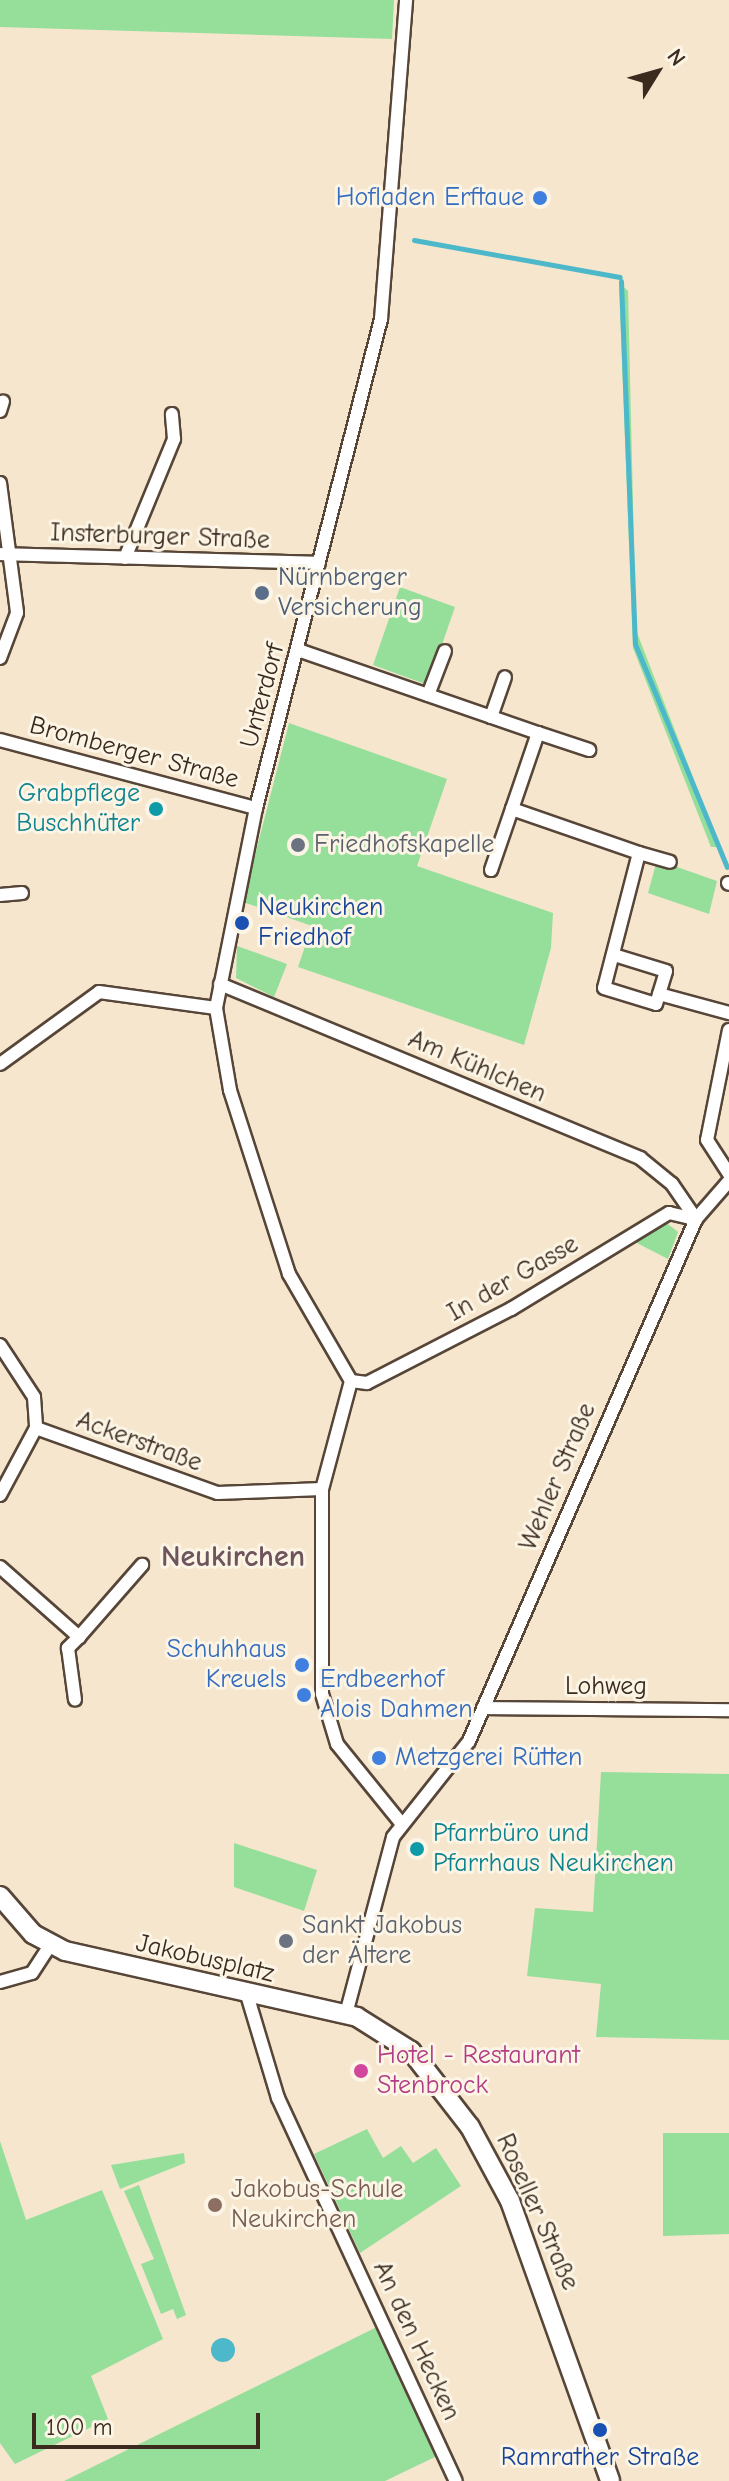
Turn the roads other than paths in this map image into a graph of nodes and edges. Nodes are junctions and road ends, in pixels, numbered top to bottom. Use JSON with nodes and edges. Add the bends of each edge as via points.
{"nodes":[{"id":1,"x":406,"y":0,"type":"edge"},
{"id":2,"x":172,"y":414,"type":"dead end"},
{"id":3,"x":0,"y":483,"type":"edge"},
{"id":4,"x":4,"y":554,"type":"edge"},
{"id":5,"x":125,"y":558,"type":"junction"},
{"id":6,"x":319,"y":563,"type":"junction"},
{"id":7,"x":298,"y":650,"type":"junction"},
{"id":8,"x":445,"y":651,"type":"dead end"},
{"id":9,"x":0,"y":658,"type":"edge"},
{"id":10,"x":505,"y":677,"type":"dead end"},
{"id":11,"x":428,"y":695,"type":"junction"},
{"id":12,"x":491,"y":717,"type":"junction"},
{"id":13,"x":538,"y":733,"type":"junction"},
{"id":14,"x":0,"y":740,"type":"edge"},
{"id":15,"x":589,"y":750,"type":"dead end"},
{"id":16,"x":256,"y":808,"type":"junction"},
{"id":17,"x":512,"y":809,"type":"junction"},
{"id":18,"x":639,"y":853,"type":"junction"},
{"id":19,"x":670,"y":862,"type":"dead end"},
{"id":20,"x":491,"y":870,"type":"dead end"},
{"id":21,"x":22,"y":893,"type":"dead end"},
{"id":22,"x":0,"y":895,"type":"edge"},
{"id":23,"x":614,"y":955,"type":"junction"},
{"id":24,"x":220,"y":984,"type":"junction"},
{"id":25,"x":659,"y":994,"type":"junction"},
{"id":26,"x":216,"y":1008,"type":"junction"},
{"id":27,"x":729,"y":1013,"type":"edge"},
{"id":28,"x":729,"y":1030,"type":"edge"},
{"id":29,"x":0,"y":1064,"type":"edge"},
{"id":30,"x":729,"y":1174,"type":"edge"},
{"id":31,"x":729,"y":1181,"type":"edge"},
{"id":32,"x":696,"y":1219,"type":"junction"},
{"id":33,"x":0,"y":1345,"type":"edge"},
{"id":34,"x":351,"y":1381,"type":"junction"},
{"id":35,"x":36,"y":1428,"type":"junction"},
{"id":36,"x":322,"y":1489,"type":"junction"},
{"id":37,"x":0,"y":1495,"type":"edge"},
{"id":38,"x":142,"y":1565,"type":"dead end"},
{"id":39,"x":0,"y":1567,"type":"edge"},
{"id":40,"x":79,"y":1637,"type":"junction"},
{"id":41,"x":75,"y":1700,"type":"dead end"},
{"id":42,"x":483,"y":1708,"type":"junction"},
{"id":43,"x":729,"y":1710,"type":"edge"},
{"id":44,"x":401,"y":1823,"type":"junction"},
{"id":45,"x":0,"y":1896,"type":"edge"},
{"id":46,"x":51,"y":1944,"type":"junction"},
{"id":47,"x":0,"y":1982,"type":"edge"},
{"id":48,"x":248,"y":1998,"type":"junction"},
{"id":49,"x":346,"y":2014,"type":"junction"},
{"id":50,"x":456,"y":2481,"type":"edge"},
{"id":51,"x":610,"y":2481,"type":"edge"}],
"edges":[{"from":1,"to":6,"type":"street","name":"Unterdorf","via":[[384,301]]},
{"from":2,"to":5,"type":"street","via":[[174,439]]},
{"from":3,"to":4,"type":"street"},
{"from":4,"to":5,"type":"street","name":"Insterburger Straße"},
{"from":4,"to":9,"type":"street","via":[[17,613]]},
{"from":5,"to":6,"type":"street","name":"Insterburger Straße"},
{"from":6,"to":7,"type":"street","name":"Unterdorf"},
{"from":7,"to":11,"type":"street"},
{"from":7,"to":16,"type":"street","name":"Unterdorf"},
{"from":8,"to":11,"type":"street"},
{"from":10,"to":12,"type":"street"},
{"from":11,"to":12,"type":"street"},
{"from":12,"to":13,"type":"street"},
{"from":13,"to":15,"type":"street"},
{"from":13,"to":17,"type":"street"},
{"from":14,"to":16,"type":"street","name":"Bromberger Straße"},
{"from":16,"to":24,"type":"street","name":"Unterdorf"},
{"from":17,"to":18,"type":"street"},
{"from":17,"to":20,"type":"street"},
{"from":18,"to":19,"type":"street"},
{"from":18,"to":23,"type":"street","via":[[611,941]]},
{"from":21,"to":22,"type":"street"},
{"from":23,"to":25,"type":"street","via":[[666,971]]},
{"from":23,"to":25,"type":"street","via":[[604,988],[656,1004]]},
{"from":24,"to":26,"type":"street","name":"Unterdorf"},
{"from":24,"to":32,"type":"street","name":"Am Kühlchen","via":[[640,1158],[666,1177]]},
{"from":25,"to":27,"type":"street"},
{"from":26,"to":29,"type":"street","via":[[99,992]]},
{"from":26,"to":34,"type":"street","name":"Unterdorf","via":[[230,1090],[289,1274]]},
{"from":28,"to":30,"type":"street","via":[[707,1140]]},
{"from":31,"to":32,"type":"street","name":"Wehler Straße"},
{"from":32,"to":34,"type":"street","name":"In der Gasse","via":[[669,1213],[511,1309],[367,1383]]},
{"from":32,"to":42,"type":"street","name":"Wehler Straße"},
{"from":33,"to":35,"type":"street","name":"Ackerstraße","via":[[34,1397]]},
{"from":34,"to":36,"type":"street"},
{"from":35,"to":36,"type":"street","name":"Ackerstraße","via":[[224,1494]]},
{"from":35,"to":37,"type":"street"},
{"from":36,"to":44,"type":"street","via":[[326,1720],[341,1750]]},
{"from":38,"to":40,"type":"street"},
{"from":39,"to":40,"type":"street"},
{"from":40,"to":41,"type":"street","via":[[68,1648]]},
{"from":42,"to":43,"type":"street","name":"Lohweg"},
{"from":42,"to":44,"type":"street","name":"Wehler Straße","via":[[462,1753]]},
{"from":44,"to":49,"type":"street"},
{"from":45,"to":46,"type":"street"},
{"from":46,"to":47,"type":"street","via":[[32,1973]]},
{"from":46,"to":48,"type":"street","name":"Jakobusplatz"},
{"from":48,"to":49,"type":"street","name":"Jakobusplatz"},
{"from":48,"to":50,"type":"street","name":"An den Hecken","via":[[278,2098]]},
{"from":49,"to":51,"type":"street","name":"Roseller Straße","via":[[411,2051],[484,2149],[528,2244]]}]}
